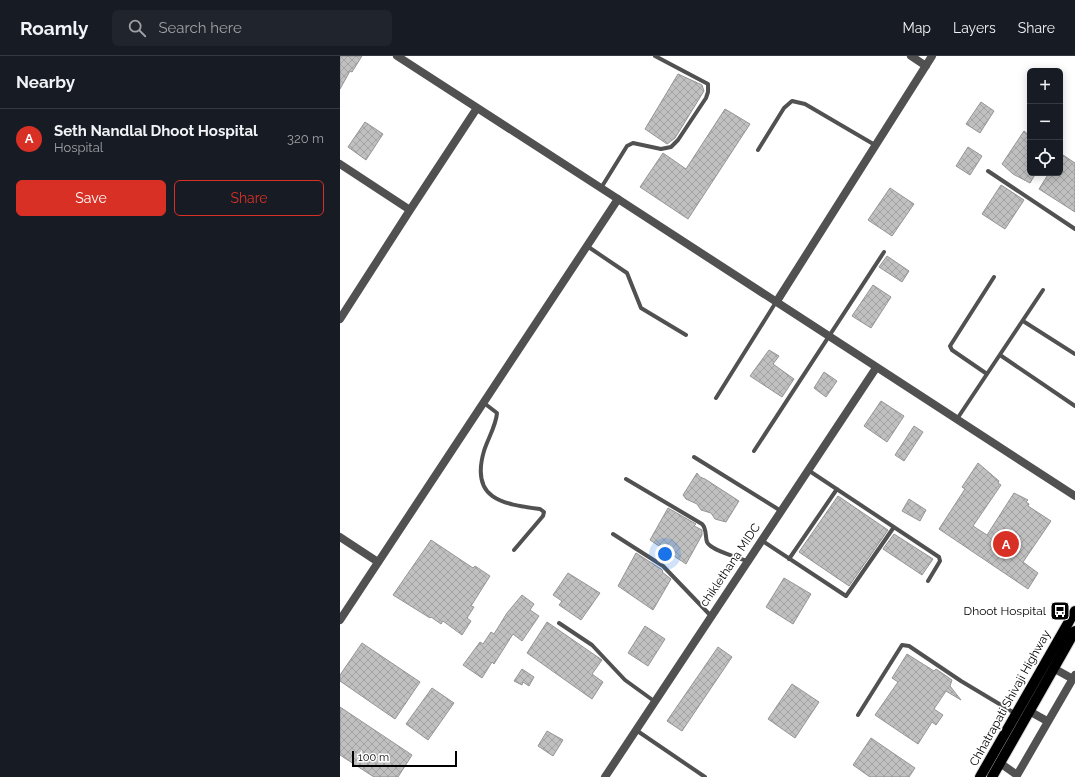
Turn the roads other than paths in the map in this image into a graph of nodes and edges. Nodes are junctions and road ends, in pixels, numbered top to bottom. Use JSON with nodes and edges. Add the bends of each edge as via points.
{"nodes":[{"id":1,"x":397,"y":56,"type":"edge"},
{"id":2,"x":654,"y":56,"type":"edge"},
{"id":3,"x":911,"y":56,"type":"edge"},
{"id":4,"x":932,"y":56,"type":"edge"},
{"id":5,"x":407,"y":59,"type":"edge"},
{"id":6,"x":926,"y":66,"type":"junction"},
{"id":7,"x":477,"y":108,"type":"junction"},
{"id":8,"x":875,"y":145,"type":"junction"},
{"id":9,"x":758,"y":150,"type":"dead end"},
{"id":10,"x":340,"y":164,"type":"edge"},
{"id":11,"x":988,"y":171,"type":"dead end"},
{"id":12,"x":601,"y":188,"type":"junction"},
{"id":13,"x":618,"y":199,"type":"junction"},
{"id":14,"x":410,"y":210,"type":"junction"},
{"id":15,"x":1075,"y":229,"type":"edge"},
{"id":16,"x":587,"y":246,"type":"junction"},
{"id":17,"x":884,"y":252,"type":"dead end"},
{"id":18,"x":994,"y":277,"type":"dead end"},
{"id":19,"x":1043,"y":290,"type":"dead end"},
{"id":20,"x":777,"y":301,"type":"junction"},
{"id":21,"x":340,"y":319,"type":"edge"},
{"id":22,"x":1022,"y":321,"type":"junction"},
{"id":23,"x":686,"y":335,"type":"dead end"},
{"id":24,"x":830,"y":336,"type":"junction"},
{"id":25,"x":1075,"y":354,"type":"edge"},
{"id":26,"x":1000,"y":355,"type":"junction"},
{"id":27,"x":876,"y":368,"type":"junction"},
{"id":28,"x":987,"y":374,"type":"junction"},
{"id":29,"x":716,"y":398,"type":"dead end"},
{"id":30,"x":484,"y":403,"type":"junction"},
{"id":31,"x":1075,"y":406,"type":"edge"},
{"id":32,"x":956,"y":419,"type":"junction"},
{"id":33,"x":754,"y":451,"type":"dead end"},
{"id":34,"x":694,"y":457,"type":"dead end"},
{"id":35,"x":808,"y":470,"type":"junction"},
{"id":36,"x":626,"y":479,"type":"dead end"},
{"id":37,"x":837,"y":489,"type":"junction"},
{"id":38,"x":1075,"y":496,"type":"edge"},
{"id":39,"x":780,"y":511,"type":"junction"},
{"id":40,"x":894,"y":526,"type":"junction"},
{"id":41,"x":613,"y":534,"type":"dead end"},
{"id":42,"x":340,"y":537,"type":"edge"},
{"id":43,"x":761,"y":540,"type":"junction"},
{"id":44,"x":514,"y":550,"type":"dead end"},
{"id":45,"x":789,"y":559,"type":"junction"},
{"id":46,"x":378,"y":562,"type":"junction"},
{"id":47,"x":747,"y":562,"type":"junction"},
{"id":48,"x":928,"y":581,"type":"dead end"},
{"id":49,"x":1075,"y":611,"type":"edge"},
{"id":50,"x":711,"y":616,"type":"junction"},
{"id":51,"x":340,"y":620,"type":"edge"},
{"id":52,"x":559,"y":623,"type":"dead end"},
{"id":53,"x":1075,"y":632,"type":"edge"},
{"id":54,"x":1053,"y":668,"type":"junction"},
{"id":55,"x":1074,"y":677,"type":"edge"},
{"id":56,"x":1072,"y":690,"type":"edge"},
{"id":57,"x":654,"y":701,"type":"junction"},
{"id":58,"x":1029,"y":711,"type":"junction"},
{"id":59,"x":1016,"y":714,"type":"junction"},
{"id":60,"x":858,"y":715,"type":"dead end"},
{"id":61,"x":1047,"y":721,"type":"junction"},
{"id":62,"x":636,"y":730,"type":"junction"},
{"id":63,"x":1000,"y":763,"type":"junction"},
{"id":64,"x":1017,"y":776,"type":"edge"},
{"id":65,"x":605,"y":777,"type":"edge"},
{"id":66,"x":705,"y":777,"type":"edge"},
{"id":67,"x":980,"y":777,"type":"edge"},
{"id":68,"x":992,"y":777,"type":"edge"}],
"edges":[{"from":1,"to":5,"type":"street"},
{"from":2,"to":12,"type":"lane","via":[[708,84],[708,92],[675,144],[667,149],[661,149],[630,144]]},
{"from":3,"to":6,"type":"street"},
{"from":4,"to":6,"type":"street"},
{"from":5,"to":7,"type":"street"},
{"from":6,"to":8,"type":"street"},
{"from":7,"to":12,"type":"street"},
{"from":7,"to":14,"type":"street"},
{"from":8,"to":9,"type":"lane","via":[[805,104],[792,101],[784,108]]},
{"from":8,"to":20,"type":"street"},
{"from":10,"to":14,"type":"street"},
{"from":11,"to":15,"type":"lane"},
{"from":12,"to":13,"type":"street"},
{"from":13,"to":16,"type":"street"},
{"from":13,"to":20,"type":"street"},
{"from":14,"to":21,"type":"street"},
{"from":16,"to":23,"type":"lane","via":[[627,273],[641,308]]},
{"from":16,"to":30,"type":"street"},
{"from":17,"to":24,"type":"lane"},
{"from":18,"to":28,"type":"lane","via":[[950,346]]},
{"from":19,"to":22,"type":"lane"},
{"from":20,"to":24,"type":"street"},
{"from":20,"to":29,"type":"lane"},
{"from":22,"to":25,"type":"lane"},
{"from":22,"to":26,"type":"lane"},
{"from":24,"to":27,"type":"street"},
{"from":24,"to":33,"type":"lane"},
{"from":26,"to":28,"type":"lane"},
{"from":26,"to":31,"type":"lane"},
{"from":27,"to":32,"type":"street"},
{"from":27,"to":35,"type":"street","name":"chiklethana MIDC"},
{"from":28,"to":32,"type":"lane"},
{"from":30,"to":44,"type":"lane","via":[[496,413],[481,468],[484,488],[499,501],[514,506],[541,509],[544,512]]},
{"from":30,"to":46,"type":"street"},
{"from":32,"to":38,"type":"street"},
{"from":34,"to":39,"type":"lane"},
{"from":35,"to":37,"type":"lane"},
{"from":35,"to":39,"type":"street","name":"chiklethana MIDC"},
{"from":36,"to":47,"type":"lane","via":[[702,524],[711,547]]},
{"from":37,"to":40,"type":"lane"},
{"from":37,"to":45,"type":"lane"},
{"from":39,"to":43,"type":"street","name":"chiklethana MIDC"},
{"from":40,"to":45,"type":"lane","via":[[846,596]]},
{"from":40,"to":48,"type":"lane","via":[[939,556],[940,561]]},
{"from":41,"to":50,"type":"lane","via":[[663,566]]},
{"from":42,"to":46,"type":"street"},
{"from":43,"to":45,"type":"lane"},
{"from":43,"to":47,"type":"street","name":"chiklethana MIDC"},
{"from":46,"to":51,"type":"street"},
{"from":47,"to":50,"type":"street","name":"chiklethana MIDC"},
{"from":49,"to":59,"type":"main road","name":"Chhatrapati Shivaji Highway"},
{"from":50,"to":57,"type":"street","name":"chiklethana MIDC"},
{"from":52,"to":57,"type":"lane","via":[[592,645],[625,680]]},
{"from":53,"to":54,"type":"main road","name":"Chhatrapati Shivaji Highway"},
{"from":54,"to":55,"type":"street"},
{"from":54,"to":58,"type":"main road","name":"Chhatrapati Shivaji Highway"},
{"from":55,"to":56,"type":"street"},
{"from":56,"to":61,"type":"street"},
{"from":57,"to":62,"type":"street","name":"chiklethana MIDC"},
{"from":58,"to":61,"type":"street"},
{"from":58,"to":63,"type":"main road","name":"Chhatrapati Shivaji Highway"},
{"from":59,"to":60,"type":"lane","via":[[904,644]]},
{"from":59,"to":67,"type":"main road","name":"Chhatrapati Shivaji Highway"},
{"from":61,"to":64,"type":"street"},
{"from":62,"to":65,"type":"street","name":"chiklethana MIDC"},
{"from":62,"to":66,"type":"lane"},
{"from":63,"to":64,"type":"street"},
{"from":63,"to":68,"type":"main road","name":"Chhatrapati Shivaji Highway"}]}
